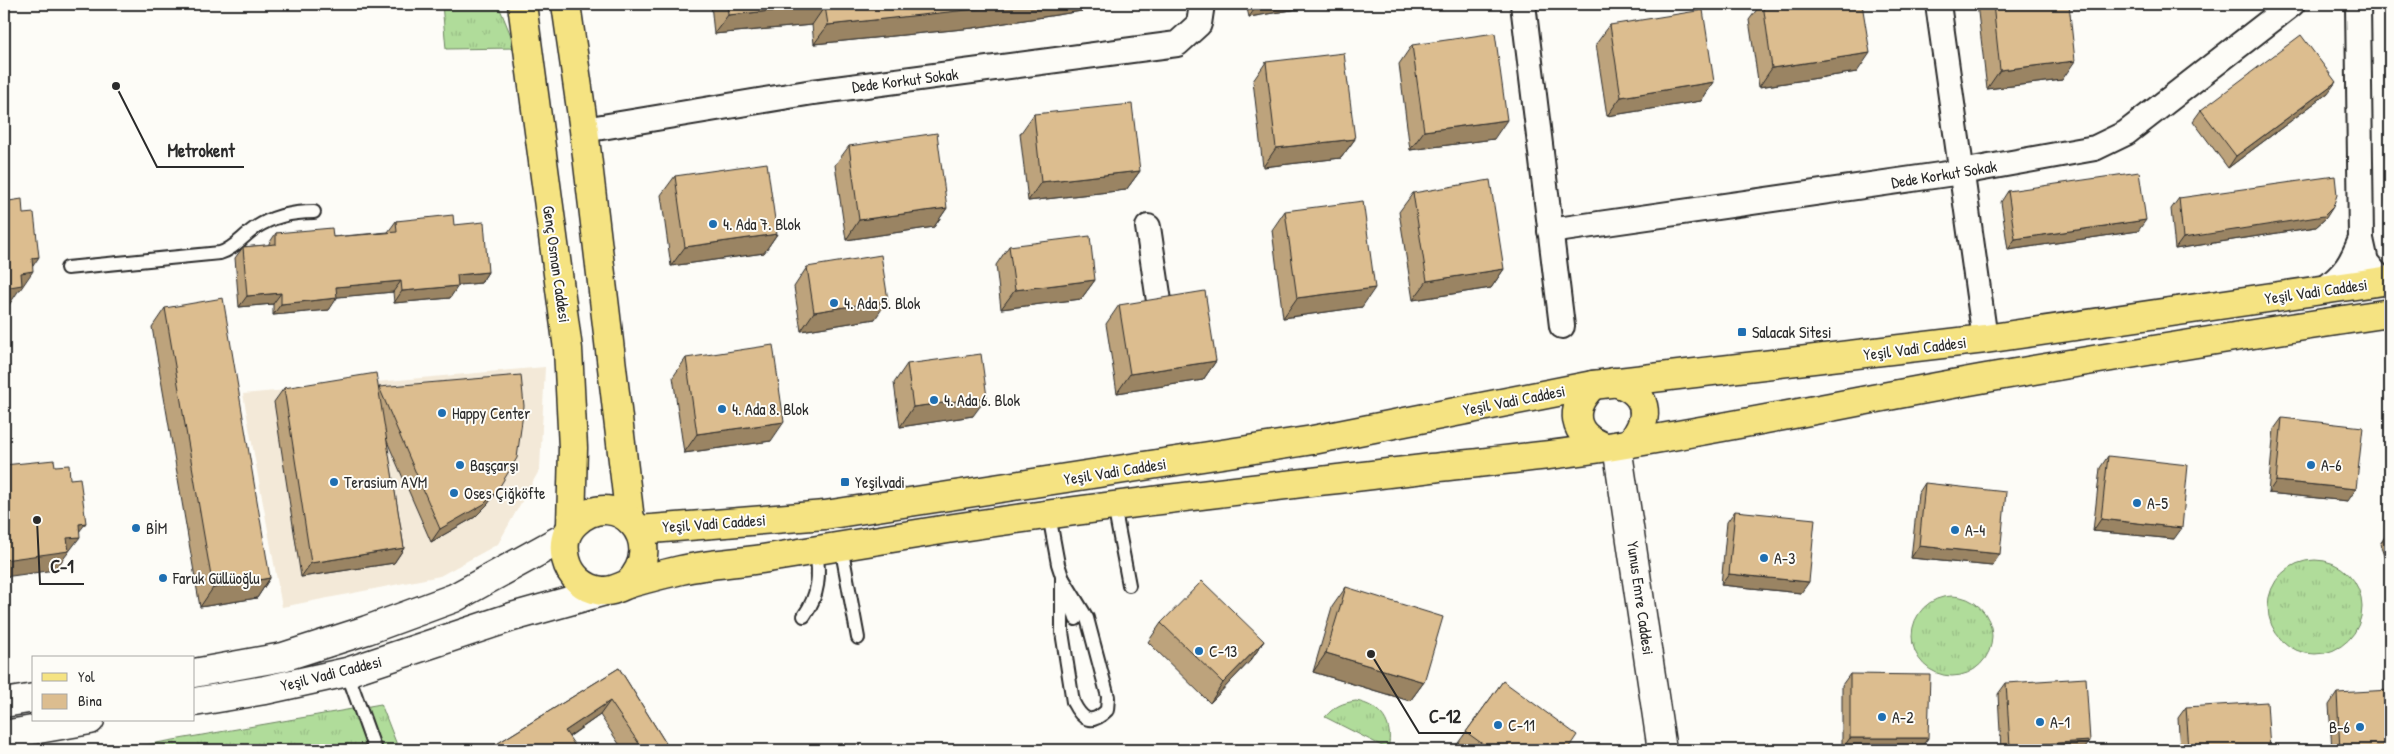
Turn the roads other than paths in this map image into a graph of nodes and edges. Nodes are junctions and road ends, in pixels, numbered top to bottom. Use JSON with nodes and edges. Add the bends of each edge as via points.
{"nodes":[{"id":1,"x":522,"y":4,"type":"edge"},
{"id":2,"x":566,"y":4,"type":"edge"},
{"id":3,"x":1202,"y":4,"type":"edge"},
{"id":4,"x":1523,"y":4,"type":"edge"},
{"id":5,"x":1938,"y":4,"type":"edge"},
{"id":6,"x":2292,"y":4,"type":"edge"},
{"id":7,"x":2358,"y":4,"type":"edge"},
{"id":8,"x":584,"y":130,"type":"junction"},
{"id":9,"x":1961,"y":172,"type":"junction"},
{"id":10,"x":314,"y":212,"type":"dead end"},
{"id":11,"x":1148,"y":227,"type":"dead end"},
{"id":12,"x":1550,"y":231,"type":"junction"},
{"id":13,"x":2360,"y":239,"type":"junction"},
{"id":14,"x":67,"y":268,"type":"dead end"},
{"id":15,"x":2386,"y":280,"type":"edge"},
{"id":16,"x":2323,"y":290,"type":"junction"},
{"id":17,"x":1159,"y":301,"type":"edge"},
{"id":18,"x":2390,"y":313,"type":"edge"},
{"id":19,"x":1562,"y":326,"type":"dead end"},
{"id":20,"x":1985,"y":340,"type":"junction"},
{"id":21,"x":1603,"y":383,"type":"junction"},
{"id":22,"x":1618,"y":445,"type":"junction"},
{"id":23,"x":1114,"y":506,"type":"junction"},
{"id":24,"x":1049,"y":515,"type":"junction"},
{"id":25,"x":634,"y":525,"type":"junction"},
{"id":26,"x":568,"y":532,"type":"junction"},
{"id":27,"x":828,"y":548,"type":"junction"},
{"id":28,"x":1062,"y":576,"type":"junction"},
{"id":29,"x":1129,"y":584,"type":"dead end"},
{"id":30,"x":617,"y":588,"type":"junction"},
{"id":31,"x":804,"y":616,"type":"dead end"},
{"id":32,"x":1076,"y":619,"type":"dead end"},
{"id":33,"x":858,"y":638,"type":"dead end"},
{"id":34,"x":347,"y":672,"type":"junction"},
{"id":35,"x":195,"y":673,"type":"edge"},
{"id":36,"x":32,"y":698,"type":"edge"},
{"id":37,"x":195,"y":702,"type":"edge"},
{"id":38,"x":4,"y":703,"type":"edge"},
{"id":39,"x":79,"y":722,"type":"edge"},
{"id":40,"x":4,"y":735,"type":"edge"},
{"id":41,"x":375,"y":750,"type":"edge"},
{"id":42,"x":1662,"y":750,"type":"edge"}],
"edges":[{"from":1,"to":26,"type":"main road","name":"Genç Osman Caddesi","via":[[568,348],[573,448]]},
{"from":2,"to":8,"type":"main road"},
{"from":3,"to":8,"type":"street","name":"Dede Korkut Sokak","via":[[1199,24],[1177,44],[813,92]]},
{"from":4,"to":12,"type":"street"},
{"from":5,"to":9,"type":"street"},
{"from":6,"to":9,"type":"street","name":"Dede Korkut Sokak","via":[[2126,133],[2094,148]]},
{"from":7,"to":13,"type":"street"},
{"from":8,"to":25,"type":"main road"},
{"from":9,"to":12,"type":"street","name":"Dede Korkut Sokak"},
{"from":9,"to":20,"type":"street"},
{"from":10,"to":14,"type":"lane","via":[[282,215],[254,229],[235,247],[220,253]]},
{"from":11,"to":17,"type":"street"},
{"from":12,"to":19,"type":"street"},
{"from":13,"to":15,"type":"street","via":[[2366,262]]},
{"from":13,"to":16,"type":"street","via":[[2351,264],[2340,278]]},
{"from":15,"to":16,"type":"main road","name":"Yeşil Vadi Caddesi"},
{"from":16,"to":20,"type":"main road","name":"Yeşil Vadi Caddesi"},
{"from":18,"to":22,"type":"main road","name":"Yeşil Vadi Caddesi","via":[[2010,374]]},
{"from":20,"to":21,"type":"main road","name":"Yeşil Vadi Caddesi"},
{"from":21,"to":22,"type":"main road","via":[[1634,390],[1644,406],[1643,426]]},
{"from":21,"to":22,"type":"main road","via":[[1579,402],[1576,412],[1578,423],[1588,440]]},
{"from":21,"to":25,"type":"main road","name":"Yeşil Vadi Caddesi","via":[[1313,440],[825,515]]},
{"from":22,"to":23,"type":"main road","name":"Yeşil Vadi Caddesi"},
{"from":22,"to":42,"type":"main road","name":"Yunus Emre Caddesi"},
{"from":23,"to":24,"type":"main road","name":"Yeşil Vadi Caddesi"},
{"from":23,"to":29,"type":"lane"},
{"from":24,"to":27,"type":"main road","name":"Yeşil Vadi Caddesi"},
{"from":24,"to":28,"type":"lane"},
{"from":25,"to":26,"type":"main road","via":[[619,513],[594,512]]},
{"from":25,"to":30,"type":"main road","via":[[643,541],[642,565]]},
{"from":26,"to":30,"type":"main road","via":[[567,563],[572,574],[592,589]]},
{"from":26,"to":35,"type":"main road","name":"Yeşil Vadi Caddesi","via":[[454,598],[283,657]]},
{"from":27,"to":30,"type":"main road","name":"Yeşil Vadi Caddesi","via":[[683,570]]},
{"from":27,"to":31,"type":"lane","via":[[818,588]]},
{"from":27,"to":33,"type":"lane"},
{"from":28,"to":28,"type":"lane","bridge":true,"via":[[1062,632],[1073,702],[1080,715],[1088,720],[1097,719],[1107,710],[1108,697],[1088,618]]},
{"from":28,"to":32,"type":"lane"},
{"from":30,"to":34,"type":"main road","name":"Yeşil Vadi Caddesi","via":[[512,617]]},
{"from":34,"to":37,"type":"main road","name":"Yeşil Vadi Caddesi"},
{"from":34,"to":41,"type":"lane"},
{"from":36,"to":38,"type":"main road"},
{"from":39,"to":40,"type":"main road"}]}
